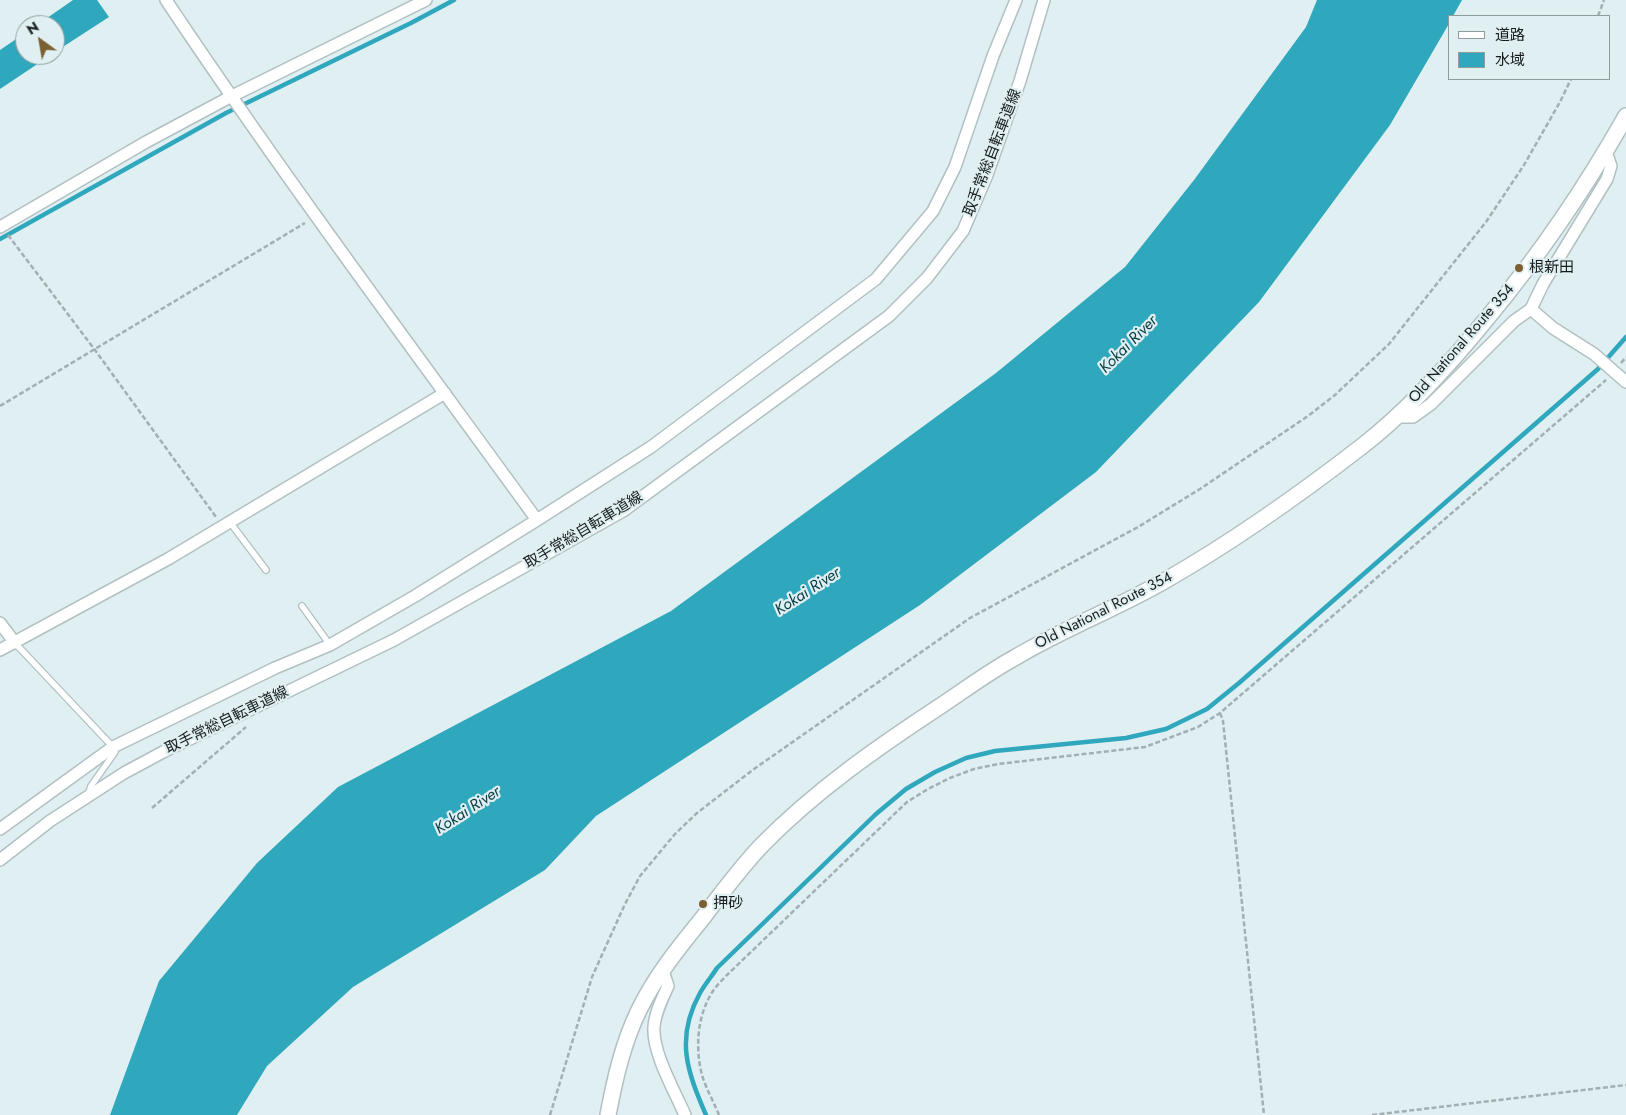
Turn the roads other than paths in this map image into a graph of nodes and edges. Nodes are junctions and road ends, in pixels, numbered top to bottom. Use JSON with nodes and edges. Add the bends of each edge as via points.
{"nodes":[{"id":1,"x":166,"y":0,"type":"edge"},
{"id":2,"x":426,"y":0,"type":"edge"},
{"id":3,"x":1016,"y":0,"type":"edge"},
{"id":4,"x":1044,"y":0,"type":"edge"},
{"id":5,"x":230,"y":97,"type":"junction"},
{"id":6,"x":1626,"y":116,"type":"edge"},
{"id":7,"x":1606,"y":152,"type":"junction"},
{"id":8,"x":1,"y":227,"type":"edge"},
{"id":9,"x":1532,"y":309,"type":"junction"},
{"id":10,"x":1626,"y":382,"type":"edge"},
{"id":11,"x":445,"y":393,"type":"junction"},
{"id":12,"x":1395,"y":417,"type":"junction"},
{"id":13,"x":537,"y":520,"type":"junction"},
{"id":14,"x":226,"y":523,"type":"junction"},
{"id":15,"x":266,"y":570,"type":"dead end"},
{"id":16,"x":302,"y":606,"type":"dead end"},
{"id":17,"x":0,"y":623,"type":"edge"},
{"id":18,"x":15,"y":643,"type":"junction"},
{"id":19,"x":330,"y":645,"type":"junction"},
{"id":20,"x":0,"y":650,"type":"edge"},
{"id":21,"x":114,"y":747,"type":"junction"},
{"id":22,"x":88,"y":796,"type":"junction"},
{"id":23,"x":0,"y":828,"type":"edge"},
{"id":24,"x":0,"y":860,"type":"edge"},
{"id":25,"x":663,"y":972,"type":"junction"},
{"id":26,"x":608,"y":1115,"type":"edge"},
{"id":27,"x":684,"y":1115,"type":"edge"}],
"edges":[{"from":1,"to":5,"type":"street"},
{"from":2,"to":5,"type":"street"},
{"from":3,"to":13,"type":"street","via":[[955,167],[933,211],[876,279],[650,447]]},
{"from":4,"to":22,"type":"street","name":"取手常総自転車道線","via":[[1014,100],[963,231],[927,278],[889,316],[623,510],[394,640],[162,752]]},
{"from":5,"to":8,"type":"street"},
{"from":5,"to":11,"type":"street"},
{"from":6,"to":7,"type":"street","name":"Old National Route 354"},
{"from":7,"to":9,"type":"street","via":[[1611,166],[1607,180],[1543,284]]},
{"from":7,"to":12,"type":"street","name":"Old National Route 354","via":[[1512,288],[1435,379]]},
{"from":9,"to":10,"type":"street"},
{"from":9,"to":12,"type":"street","via":[[1514,321],[1431,404],[1413,417]]},
{"from":11,"to":13,"type":"street"},
{"from":11,"to":14,"type":"street"},
{"from":12,"to":25,"type":"street","name":"Old National Route 354","via":[[1362,446],[1220,547],[1165,581],[1015,657],[886,741],[845,772],[761,846]]},
{"from":13,"to":19,"type":"street"},
{"from":14,"to":15,"type":"lane"},
{"from":14,"to":18,"type":"street"},
{"from":16,"to":19,"type":"lane"},
{"from":17,"to":18,"type":"street"},
{"from":18,"to":20,"type":"street"},
{"from":18,"to":21,"type":"lane"},
{"from":19,"to":21,"type":"street","via":[[275,668]]},
{"from":21,"to":22,"type":"lane","via":[[115,752],[90,786]]},
{"from":21,"to":23,"type":"street"},
{"from":22,"to":24,"type":"street","name":"取手常総自転車道線"},
{"from":25,"to":26,"type":"street","name":"Old National Route 354","via":[[640,1007],[626,1040]]},
{"from":25,"to":27,"type":"street","via":[[668,986],[658,1008],[654,1028],[657,1049]]}]}
